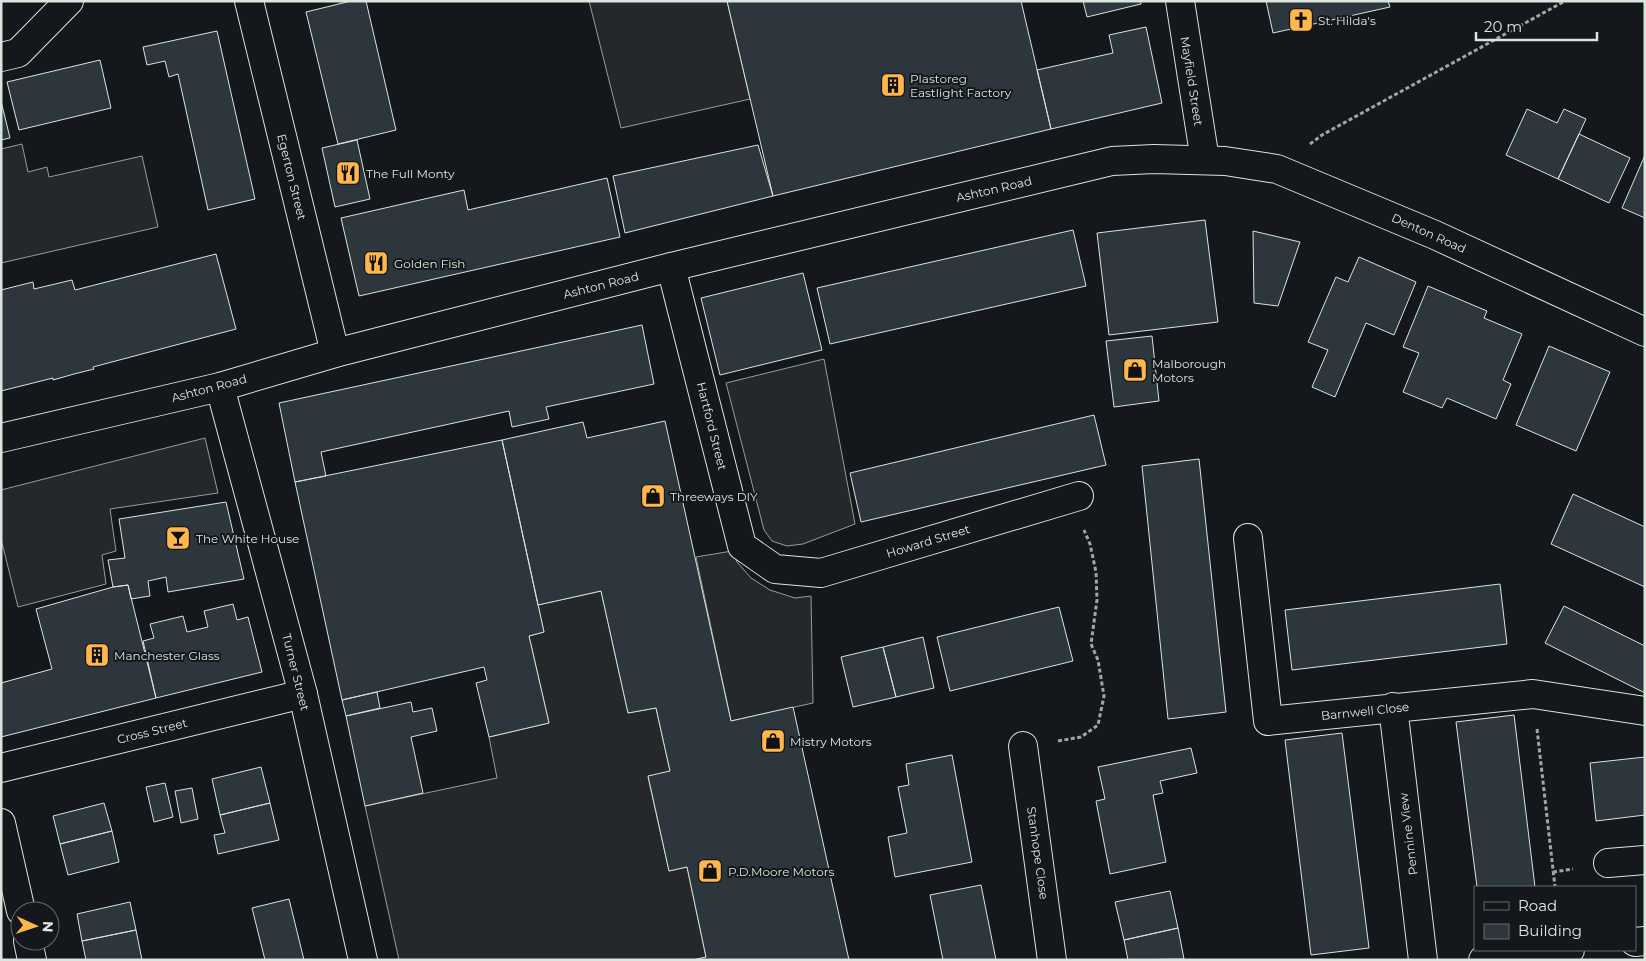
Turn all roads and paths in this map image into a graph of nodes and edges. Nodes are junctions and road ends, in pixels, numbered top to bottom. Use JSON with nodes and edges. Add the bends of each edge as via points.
{"nodes":[{"id":1,"x":69,"y":1,"type":"edge"},
{"id":2,"x":249,"y":1,"type":"edge"},
{"id":3,"x":1180,"y":1,"type":"edge"},
{"id":4,"x":1565,"y":1,"type":"edge"},
{"id":5,"x":1,"y":57,"type":"edge"},
{"id":6,"x":1204,"y":160,"type":"junction"},
{"id":7,"x":1277,"y":169,"type":"junction"},
{"id":8,"x":672,"y":266,"type":"junction"},
{"id":9,"x":1645,"y":332,"type":"edge"},
{"id":10,"x":335,"y":353,"type":"junction"},
{"id":11,"x":220,"y":386,"type":"junction"},
{"id":12,"x":1,"y":438,"type":"edge"},
{"id":13,"x":1079,"y":496,"type":"joint"},
{"id":14,"x":1248,"y":538,"type":"dead end"},
{"id":15,"x":775,"y":569,"type":"joint"},
{"id":16,"x":302,"y":694,"type":"junction"},
{"id":17,"x":1533,"y":694,"type":"junction"},
{"id":18,"x":1394,"y":707,"type":"junction"},
{"id":19,"x":1645,"y":711,"type":"edge"},
{"id":20,"x":1023,"y":746,"type":"joint"},
{"id":21,"x":1,"y":768,"type":"edge"},
{"id":22,"x":1,"y":823,"type":"edge"},
{"id":23,"x":1645,"y":860,"type":"edge"},
{"id":24,"x":1608,"y":864,"type":"dead end"},
{"id":25,"x":1554,"y":886,"type":"edge"},
{"id":26,"x":19,"y":901,"type":"edge"},
{"id":27,"x":1561,"y":951,"type":"edge"},
{"id":28,"x":363,"y":960,"type":"edge"},
{"id":29,"x":1052,"y":960,"type":"edge"},
{"id":30,"x":1423,"y":960,"type":"edge"},
{"id":31,"x":1483,"y":960,"type":"edge"}],
"edges":[{"from":1,"to":5,"type":"main road","via":[[18,53]]},
{"from":2,"to":10,"type":"main road","name":"Egerton Street"},
{"from":3,"to":6,"type":"main road","name":"Mayfield Street"},
{"from":4,"to":7,"type":"path","via":[[1322,135]]},
{"from":6,"to":7,"type":"main road","name":"Denton Road"},
{"from":6,"to":8,"type":"main road","name":"Ashton Road","via":[[1112,161]]},
{"from":7,"to":9,"type":"main road","name":"Denton Road","via":[[1435,234]]},
{"from":8,"to":10,"type":"main road","name":"Ashton Road"},
{"from":8,"to":15,"type":"main road","name":"Hartford Street","via":[[742,546]]},
{"from":10,"to":11,"type":"main road","name":"Ashton Road"},
{"from":11,"to":12,"type":"main road","name":"Ashton Road"},
{"from":11,"to":16,"type":"main road","name":"Turner Street"},
{"from":13,"to":15,"type":"main road","name":"Howard Street","via":[[822,573]]},
{"from":13,"to":20,"type":"path","via":[[1080,523],[1090,544],[1096,572],[1097,600],[1091,644],[1098,660],[1104,696],[1098,725],[1081,738]]},
{"from":14,"to":18,"type":"main road","name":"Barnwell Close","via":[[1268,721]]},
{"from":16,"to":21,"type":"main road","name":"Cross Street"},
{"from":16,"to":28,"type":"main road","name":"Turner Street"},
{"from":17,"to":18,"type":"main road","name":"Barnwell Close"},
{"from":17,"to":19,"type":"main road","name":"Barnwell Close"},
{"from":17,"to":25,"type":"path"},
{"from":18,"to":30,"type":"main road","name":"Pennine View"},
{"from":20,"to":29,"type":"main road","name":"Stanhope Close"},
{"from":22,"to":26,"type":"main road"},
{"from":23,"to":24,"type":"main road"},
{"from":27,"to":31,"type":"main road"}]}
